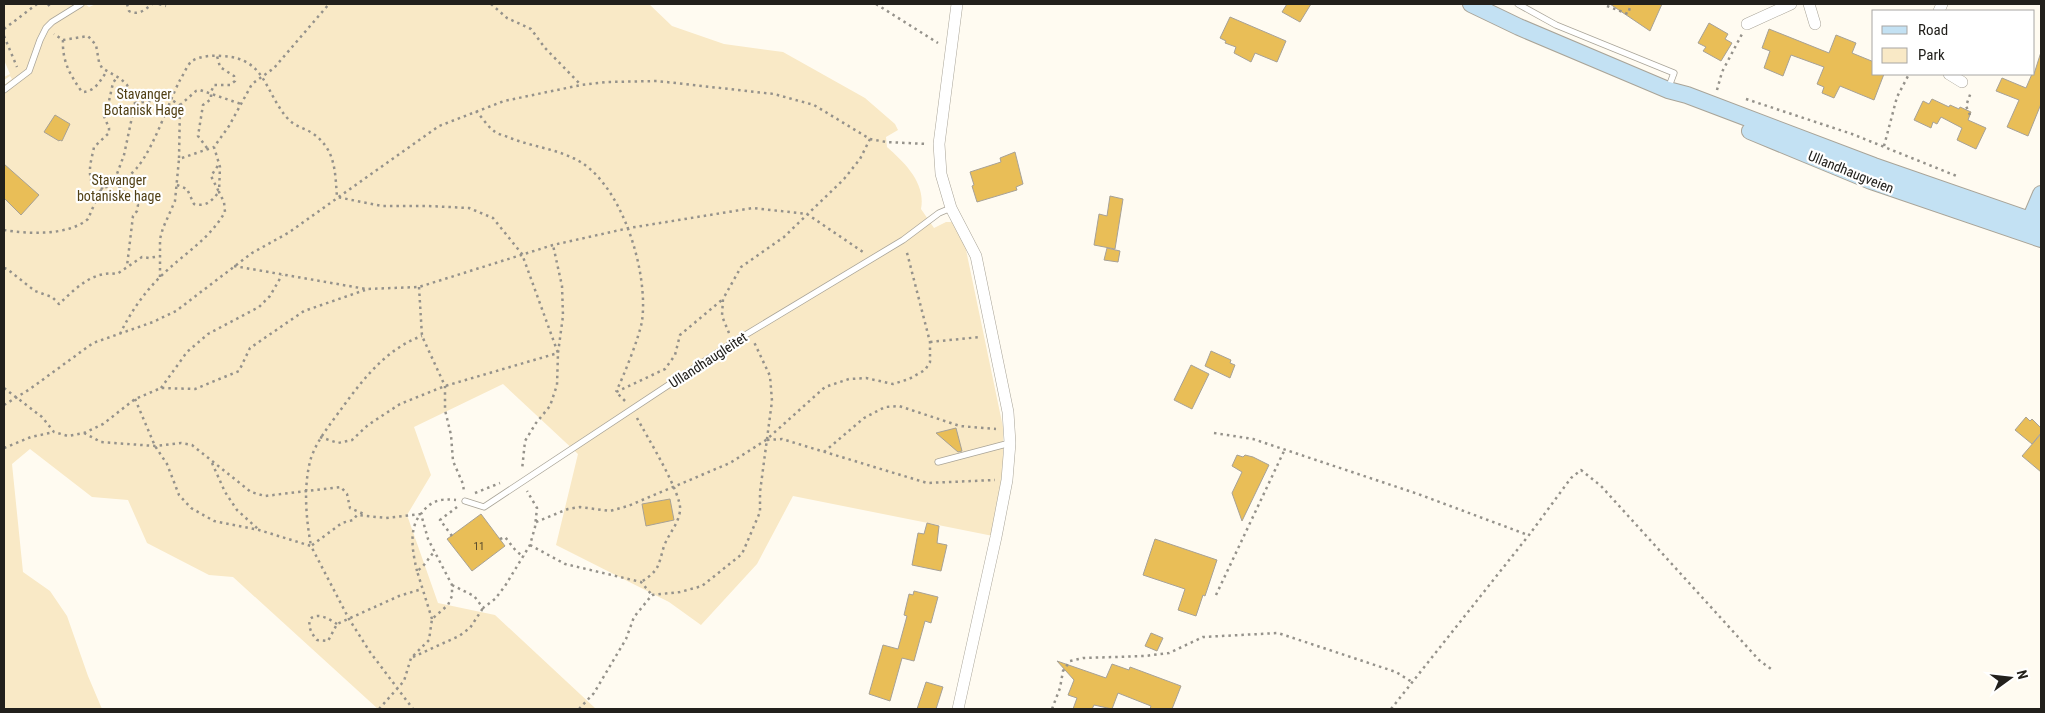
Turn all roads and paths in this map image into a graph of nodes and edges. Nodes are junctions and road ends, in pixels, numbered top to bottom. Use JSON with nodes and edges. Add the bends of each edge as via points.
{"nodes":[{"id":1,"x":37,"y":4,"type":"edge"},
{"id":2,"x":48,"y":4,"type":"edge"},
{"id":3,"x":81,"y":4,"type":"edge"},
{"id":4,"x":127,"y":4,"type":"edge"},
{"id":5,"x":152,"y":4,"type":"edge"},
{"id":6,"x":159,"y":4,"type":"edge"},
{"id":7,"x":329,"y":4,"type":"edge"},
{"id":8,"x":491,"y":4,"type":"edge"},
{"id":9,"x":876,"y":4,"type":"edge"},
{"id":10,"x":957,"y":4,"type":"edge"},
{"id":11,"x":1471,"y":4,"type":"edge"},
{"id":12,"x":1518,"y":4,"type":"edge"},
{"id":13,"x":1631,"y":4,"type":"edge"},
{"id":14,"x":1791,"y":4,"type":"edge"},
{"id":15,"x":1809,"y":4,"type":"edge"},
{"id":16,"x":166,"y":6,"type":"dead end"},
{"id":17,"x":1607,"y":6,"type":"dead end"},
{"id":18,"x":50,"y":7,"type":"dead end"},
{"id":19,"x":1747,"y":24,"type":"joint"},
{"id":20,"x":1815,"y":24,"type":"dead end"},
{"id":21,"x":46,"y":28,"type":"junction"},
{"id":22,"x":4,"y":29,"type":"edge"},
{"id":23,"x":4,"y":36,"type":"edge"},
{"id":24,"x":63,"y":40,"type":"junction"},
{"id":25,"x":952,"y":53,"type":"junction"},
{"id":26,"x":217,"y":56,"type":"junction"},
{"id":27,"x":107,"y":71,"type":"junction"},
{"id":28,"x":1908,"y":75,"type":"edge"},
{"id":29,"x":1951,"y":75,"type":"edge"},
{"id":30,"x":22,"y":76,"type":"junction"},
{"id":31,"x":118,"y":77,"type":"junction"},
{"id":32,"x":261,"y":77,"type":"junction"},
{"id":33,"x":582,"y":85,"type":"junction"},
{"id":34,"x":1967,"y":85,"type":"joint"},
{"id":35,"x":4,"y":90,"type":"edge"},
{"id":36,"x":1668,"y":90,"type":"junction"},
{"id":37,"x":1717,"y":90,"type":"dead end"},
{"id":38,"x":211,"y":92,"type":"junction"},
{"id":39,"x":170,"y":99,"type":"junction"},
{"id":40,"x":134,"y":103,"type":"junction"},
{"id":41,"x":241,"y":104,"type":"junction"},
{"id":42,"x":180,"y":105,"type":"junction"},
{"id":43,"x":476,"y":111,"type":"junction"},
{"id":44,"x":1970,"y":115,"type":"dead end"},
{"id":45,"x":1800,"y":116,"type":"dead end"},
{"id":46,"x":870,"y":139,"type":"junction"},
{"id":47,"x":939,"y":144,"type":"junction"},
{"id":48,"x":1884,"y":146,"type":"junction"},
{"id":49,"x":214,"y":147,"type":"junction"},
{"id":50,"x":207,"y":148,"type":"junction"},
{"id":51,"x":179,"y":159,"type":"junction"},
{"id":52,"x":219,"y":164,"type":"junction"},
{"id":53,"x":1960,"y":178,"type":"dead end"},
{"id":54,"x":114,"y":182,"type":"junction"},
{"id":55,"x":177,"y":185,"type":"junction"},
{"id":56,"x":103,"y":189,"type":"junction"},
{"id":57,"x":219,"y":192,"type":"junction"},
{"id":58,"x":2041,"y":194,"type":"edge"},
{"id":59,"x":337,"y":197,"type":"junction"},
{"id":60,"x":952,"y":208,"type":"junction"},
{"id":61,"x":807,"y":214,"type":"junction"},
{"id":62,"x":629,"y":228,"type":"junction"},
{"id":63,"x":4,"y":230,"type":"edge"},
{"id":64,"x":2038,"y":230,"type":"edge"},
{"id":65,"x":904,"y":240,"type":"junction"},
{"id":66,"x":552,"y":245,"type":"junction"},
{"id":67,"x":522,"y":254,"type":"junction"},
{"id":68,"x":160,"y":256,"type":"junction"},
{"id":69,"x":872,"y":259,"type":"junction"},
{"id":70,"x":127,"y":266,"type":"junction"},
{"id":71,"x":234,"y":266,"type":"junction"},
{"id":72,"x":4,"y":268,"type":"edge"},
{"id":73,"x":282,"y":275,"type":"junction"},
{"id":74,"x":160,"y":277,"type":"junction"},
{"id":75,"x":419,"y":287,"type":"junction"},
{"id":76,"x":366,"y":289,"type":"junction"},
{"id":77,"x":723,"y":299,"type":"junction"},
{"id":78,"x":750,"y":333,"type":"junction"},
{"id":79,"x":120,"y":334,"type":"junction"},
{"id":80,"x":422,"y":336,"type":"junction"},
{"id":81,"x":992,"y":336,"type":"junction"},
{"id":82,"x":930,"y":342,"type":"junction"},
{"id":83,"x":732,"y":343,"type":"junction"},
{"id":84,"x":558,"y":353,"type":"junction"},
{"id":85,"x":444,"y":386,"type":"junction"},
{"id":86,"x":4,"y":388,"type":"edge"},
{"id":87,"x":161,"y":388,"type":"junction"},
{"id":88,"x":616,"y":392,"type":"junction"},
{"id":89,"x":16,"y":397,"type":"junction"},
{"id":90,"x":135,"y":399,"type":"junction"},
{"id":91,"x":4,"y":405,"type":"edge"},
{"id":92,"x":632,"y":409,"type":"junction"},
{"id":93,"x":1009,"y":430,"type":"junction"},
{"id":94,"x":54,"y":432,"type":"junction"},
{"id":95,"x":84,"y":432,"type":"junction"},
{"id":96,"x":1214,"y":433,"type":"dead end"},
{"id":97,"x":320,"y":437,"type":"junction"},
{"id":98,"x":766,"y":440,"type":"junction"},
{"id":99,"x":1010,"y":443,"type":"junction"},
{"id":100,"x":155,"y":446,"type":"junction"},
{"id":101,"x":4,"y":448,"type":"edge"},
{"id":102,"x":1285,"y":449,"type":"junction"},
{"id":103,"x":824,"y":452,"type":"junction"},
{"id":104,"x":212,"y":462,"type":"junction"},
{"id":105,"x":938,"y":462,"type":"dead end"},
{"id":106,"x":508,"y":479,"type":"dead end"},
{"id":107,"x":1007,"y":480,"type":"junction"},
{"id":108,"x":521,"y":482,"type":"junction"},
{"id":109,"x":463,"y":484,"type":"dead end"},
{"id":110,"x":674,"y":487,"type":"junction"},
{"id":111,"x":307,"y":492,"type":"junction"},
{"id":112,"x":465,"y":501,"type":"junction"},
{"id":113,"x":422,"y":514,"type":"junction"},
{"id":114,"x":370,"y":517,"type":"junction"},
{"id":115,"x":536,"y":522,"type":"junction"},
{"id":116,"x":259,"y":530,"type":"junction"},
{"id":117,"x":1529,"y":535,"type":"junction"},
{"id":118,"x":452,"y":536,"type":"dead end"},
{"id":119,"x":500,"y":539,"type":"dead end"},
{"id":120,"x":530,"y":545,"type":"junction"},
{"id":121,"x":311,"y":546,"type":"junction"},
{"id":122,"x":435,"y":551,"type":"junction"},
{"id":123,"x":524,"y":557,"type":"junction"},
{"id":124,"x":417,"y":571,"type":"junction"},
{"id":125,"x":640,"y":582,"type":"junction"},
{"id":126,"x":452,"y":585,"type":"junction"},
{"id":127,"x":422,"y":589,"type":"junction"},
{"id":128,"x":1216,"y":594,"type":"dead end"},
{"id":129,"x":652,"y":595,"type":"junction"},
{"id":130,"x":483,"y":608,"type":"junction"},
{"id":131,"x":349,"y":619,"type":"junction"},
{"id":132,"x":432,"y":619,"type":"junction"},
{"id":133,"x":337,"y":624,"type":"junction"},
{"id":134,"x":411,"y":658,"type":"junction"},
{"id":135,"x":1770,"y":669,"type":"dead end"},
{"id":136,"x":1412,"y":682,"type":"junction"},
{"id":137,"x":397,"y":688,"type":"junction"},
{"id":138,"x":381,"y":708,"type":"edge"},
{"id":139,"x":413,"y":709,"type":"edge"},
{"id":140,"x":579,"y":709,"type":"edge"},
{"id":141,"x":958,"y":709,"type":"edge"},
{"id":142,"x":1052,"y":709,"type":"edge"},
{"id":143,"x":1391,"y":709,"type":"edge"}],
"edges":[{"from":1,"to":22,"type":"path"},
{"from":2,"to":18,"type":"path"},
{"from":3,"to":21,"type":"lane"},
{"from":4,"to":5,"type":"path","via":[[129,11],[135,13]]},
{"from":6,"to":16,"type":"path"},
{"from":7,"to":32,"type":"path","via":[[274,68]]},
{"from":8,"to":33,"type":"path","via":[[507,18],[531,29]]},
{"from":9,"to":25,"type":"path"},
{"from":10,"to":25,"type":"street"},
{"from":11,"to":36,"type":"main road","name":"Ullandhaugveien"},
{"from":12,"to":36,"type":"lane","via":[[1556,25],[1674,73]]},
{"from":13,"to":17,"type":"path","via":[[1628,14]]},
{"from":14,"to":19,"type":"street"},
{"from":15,"to":20,"type":"street"},
{"from":19,"to":37,"type":"path","via":[[1722,72]]},
{"from":21,"to":24,"type":"path"},
{"from":21,"to":30,"type":"lane","via":[[29,71]]},
{"from":23,"to":30,"type":"path"},
{"from":24,"to":27,"type":"path","via":[[88,36],[96,45],[102,68]]},
{"from":24,"to":27,"type":"path","via":[[62,54],[66,65],[82,92],[93,89]]},
{"from":25,"to":47,"type":"street"},
{"from":26,"to":32,"type":"path","via":[[244,59]]},
{"from":26,"to":38,"type":"path","via":[[220,67],[234,76],[235,82],[230,85],[217,83]]},
{"from":26,"to":39,"type":"path","via":[[190,62]]},
{"from":27,"to":31,"type":"path"},
{"from":28,"to":48,"type":"path","via":[[1896,97]]},
{"from":29,"to":34,"type":"street"},
{"from":30,"to":35,"type":"lane"},
{"from":31,"to":40,"type":"path","via":[[127,85]]},
{"from":31,"to":56,"type":"path","via":[[103,114],[108,133],[94,146],[89,168],[90,180]]},
{"from":32,"to":41,"type":"path","via":[[252,84]]},
{"from":32,"to":59,"type":"path","via":[[289,120],[325,144],[334,161]]},
{"from":33,"to":43,"type":"path"},
{"from":33,"to":46,"type":"path","via":[[656,82],[774,94],[814,105]]},
{"from":34,"to":44,"type":"path","via":[[1966,106]]},
{"from":36,"to":64,"type":"main road","name":"Ullandhaugveien"},
{"from":38,"to":41,"type":"path"},
{"from":38,"to":42,"type":"path","via":[[196,91]]},
{"from":38,"to":50,"type":"path","via":[[209,102],[203,105],[198,136]]},
{"from":39,"to":40,"type":"path"},
{"from":39,"to":42,"type":"path"},
{"from":39,"to":54,"type":"path","via":[[144,159],[128,177]]},
{"from":40,"to":54,"type":"path","via":[[124,156]]},
{"from":41,"to":49,"type":"path"},
{"from":42,"to":51,"type":"path"},
{"from":43,"to":59,"type":"path","via":[[439,126]]},
{"from":43,"to":62,"type":"path","via":[[494,131],[524,144],[573,158],[593,172],[615,201]]},
{"from":45,"to":48,"type":"path"},
{"from":46,"to":47,"type":"path"},
{"from":46,"to":61,"type":"path","via":[[844,180]]},
{"from":47,"to":60,"type":"street","via":[[941,174]]},
{"from":48,"to":53,"type":"path"},
{"from":49,"to":50,"type":"path"},
{"from":49,"to":52,"type":"path"},
{"from":50,"to":51,"type":"path"},
{"from":51,"to":55,"type":"path"},
{"from":52,"to":57,"type":"path"},
{"from":52,"to":57,"type":"path","via":[[211,176]]},
{"from":54,"to":56,"type":"path"},
{"from":54,"to":70,"type":"path","via":[[138,205],[133,216]]},
{"from":55,"to":57,"type":"path","via":[[187,189],[194,204],[210,203]]},
{"from":55,"to":68,"type":"path","via":[[175,201],[161,233]]},
{"from":56,"to":63,"type":"path","via":[[88,219],[79,224],[28,234]]},
{"from":57,"to":74,"type":"path","via":[[226,212],[218,224]]},
{"from":58,"to":64,"type":"main road"},
{"from":59,"to":67,"type":"path","via":[[382,206],[469,208],[493,218]]},
{"from":59,"to":71,"type":"path","via":[[288,233]]},
{"from":60,"to":65,"type":"lane","name":"Ullandhaugleitet","via":[[939,213]]},
{"from":60,"to":81,"type":"street","via":[[976,256]]},
{"from":61,"to":62,"type":"path","via":[[753,208]]},
{"from":61,"to":69,"type":"path"},
{"from":61,"to":77,"type":"path","via":[[784,237],[741,267]]},
{"from":62,"to":66,"type":"path"},
{"from":62,"to":88,"type":"path","via":[[641,270],[644,292],[642,322]]},
{"from":65,"to":69,"type":"lane","name":"Ullandhaugleitet"},
{"from":65,"to":82,"type":"path"},
{"from":66,"to":67,"type":"path"},
{"from":66,"to":84,"type":"path","via":[[562,286],[563,316]]},
{"from":67,"to":75,"type":"path"},
{"from":67,"to":84,"type":"path"},
{"from":68,"to":70,"type":"path","via":[[142,257]]},
{"from":68,"to":74,"type":"path"},
{"from":69,"to":78,"type":"lane","name":"Ullandhaugleitet"},
{"from":70,"to":72,"type":"path","via":[[117,274],[107,272],[81,284],[59,304]]},
{"from":71,"to":73,"type":"path"},
{"from":71,"to":79,"type":"path","via":[[176,311]]},
{"from":73,"to":76,"type":"path"},
{"from":73,"to":87,"type":"path","via":[[270,296],[259,307],[208,334],[187,352]]},
{"from":74,"to":79,"type":"path","via":[[129,315]]},
{"from":75,"to":76,"type":"path"},
{"from":75,"to":80,"type":"path"},
{"from":76,"to":87,"type":"path","via":[[304,311],[250,348],[239,371],[194,389]]},
{"from":77,"to":83,"type":"path","via":[[722,316]]},
{"from":77,"to":88,"type":"path","via":[[680,335],[675,355],[665,368]]},
{"from":78,"to":83,"type":"lane","name":"Ullandhaugleitet"},
{"from":78,"to":98,"type":"path","via":[[770,376],[772,401]]},
{"from":79,"to":89,"type":"path","via":[[93,343]]},
{"from":80,"to":85,"type":"path"},
{"from":80,"to":97,"type":"path","via":[[410,340],[364,377]]},
{"from":81,"to":82,"type":"path"},
{"from":81,"to":93,"type":"street"},
{"from":82,"to":98,"type":"path","via":[[930,362],[925,370],[893,384],[866,378],[849,379],[825,388]]},
{"from":83,"to":92,"type":"lane","name":"Ullandhaugleitet"},
{"from":84,"to":85,"type":"path"},
{"from":84,"to":108,"type":"path","via":[[557,385],[550,406],[525,441]]},
{"from":85,"to":97,"type":"path","via":[[400,404],[352,440],[338,444]]},
{"from":85,"to":109,"type":"path","via":[[453,461]]},
{"from":86,"to":89,"type":"path"},
{"from":87,"to":90,"type":"path"},
{"from":88,"to":92,"type":"path"},
{"from":89,"to":91,"type":"path"},
{"from":89,"to":94,"type":"path","via":[[42,417]]},
{"from":90,"to":95,"type":"path","via":[[102,424]]},
{"from":90,"to":100,"type":"path"},
{"from":92,"to":108,"type":"lane","name":"Ullandhaugleitet"},
{"from":92,"to":110,"type":"path"},
{"from":93,"to":99,"type":"street"},
{"from":93,"to":103,"type":"path","via":[[960,426],[899,406],[885,407],[864,418]]},
{"from":94,"to":95,"type":"path","via":[[68,436]]},
{"from":94,"to":101,"type":"path","via":[[30,437]]},
{"from":95,"to":100,"type":"path","via":[[101,442]]},
{"from":96,"to":102,"type":"path","via":[[1253,439]]},
{"from":97,"to":111,"type":"path","via":[[311,459]]},
{"from":98,"to":103,"type":"path","via":[[782,439]]},
{"from":98,"to":110,"type":"path","via":[[730,464]]},
{"from":98,"to":129,"type":"path","via":[[760,512],[742,554],[702,586]]},
{"from":99,"to":105,"type":"lane"},
{"from":99,"to":107,"type":"street"},
{"from":100,"to":104,"type":"path","via":[[192,445]]},
{"from":100,"to":116,"type":"path","via":[[167,464],[179,495],[191,508],[214,521]]},
{"from":102,"to":117,"type":"path"},
{"from":102,"to":128,"type":"path"},
{"from":103,"to":107,"type":"path","via":[[927,483]]},
{"from":104,"to":111,"type":"path","via":[[251,492],[265,496]]},
{"from":104,"to":116,"type":"path","via":[[237,510]]},
{"from":106,"to":112,"type":"path"},
{"from":107,"to":141,"type":"street"},
{"from":108,"to":112,"type":"lane","name":"Ullandhaugleitet","via":[[484,506]]},
{"from":108,"to":115,"type":"path","via":[[537,508]]},
{"from":110,"to":115,"type":"path","via":[[610,511],[580,507]]},
{"from":110,"to":125,"type":"path","via":[[681,508],[677,522],[665,544],[659,567]]},
{"from":111,"to":114,"type":"path","via":[[340,487],[347,494],[350,508]]},
{"from":111,"to":121,"type":"path","via":[[306,517]]},
{"from":112,"to":113,"type":"path","via":[[442,498],[427,505]]},
{"from":112,"to":118,"type":"path","via":[[440,520]]},
{"from":113,"to":114,"type":"path"},
{"from":113,"to":122,"type":"path","via":[[428,539]]},
{"from":113,"to":124,"type":"path","via":[[417,519],[412,544]]},
{"from":114,"to":121,"type":"path","via":[[357,515]]},
{"from":115,"to":120,"type":"path"},
{"from":116,"to":121,"type":"path"},
{"from":117,"to":135,"type":"path","via":[[1571,478],[1579,470],[1584,471]]},
{"from":117,"to":136,"type":"path"},
{"from":119,"to":123,"type":"path","via":[[505,536]]},
{"from":120,"to":123,"type":"path"},
{"from":120,"to":125,"type":"path","via":[[565,564]]},
{"from":121,"to":131,"type":"path"},
{"from":122,"to":124,"type":"path","via":[[425,566]]},
{"from":122,"to":126,"type":"path"},
{"from":123,"to":130,"type":"path","via":[[496,599]]},
{"from":124,"to":127,"type":"path"},
{"from":125,"to":129,"type":"path"},
{"from":126,"to":130,"type":"path","via":[[474,596]]},
{"from":126,"to":132,"type":"path","via":[[448,605]]},
{"from":127,"to":131,"type":"path"},
{"from":127,"to":132,"type":"path"},
{"from":129,"to":140,"type":"path","via":[[634,617],[626,639],[594,693]]},
{"from":130,"to":134,"type":"path","via":[[470,628],[459,636]]},
{"from":131,"to":133,"type":"path"},
{"from":131,"to":137,"type":"path"},
{"from":132,"to":134,"type":"path","via":[[428,640]]},
{"from":133,"to":133,"type":"path","via":[[330,639],[324,641],[317,640],[309,625],[310,618],[319,615]]},
{"from":134,"to":137,"type":"path","via":[[404,681]]},
{"from":136,"to":142,"type":"path","via":[[1387,669],[1278,633],[1265,632],[1202,637],[1170,653],[1076,659],[1066,665]]},
{"from":136,"to":143,"type":"path"},
{"from":137,"to":138,"type":"path"},
{"from":137,"to":139,"type":"path"}]}
